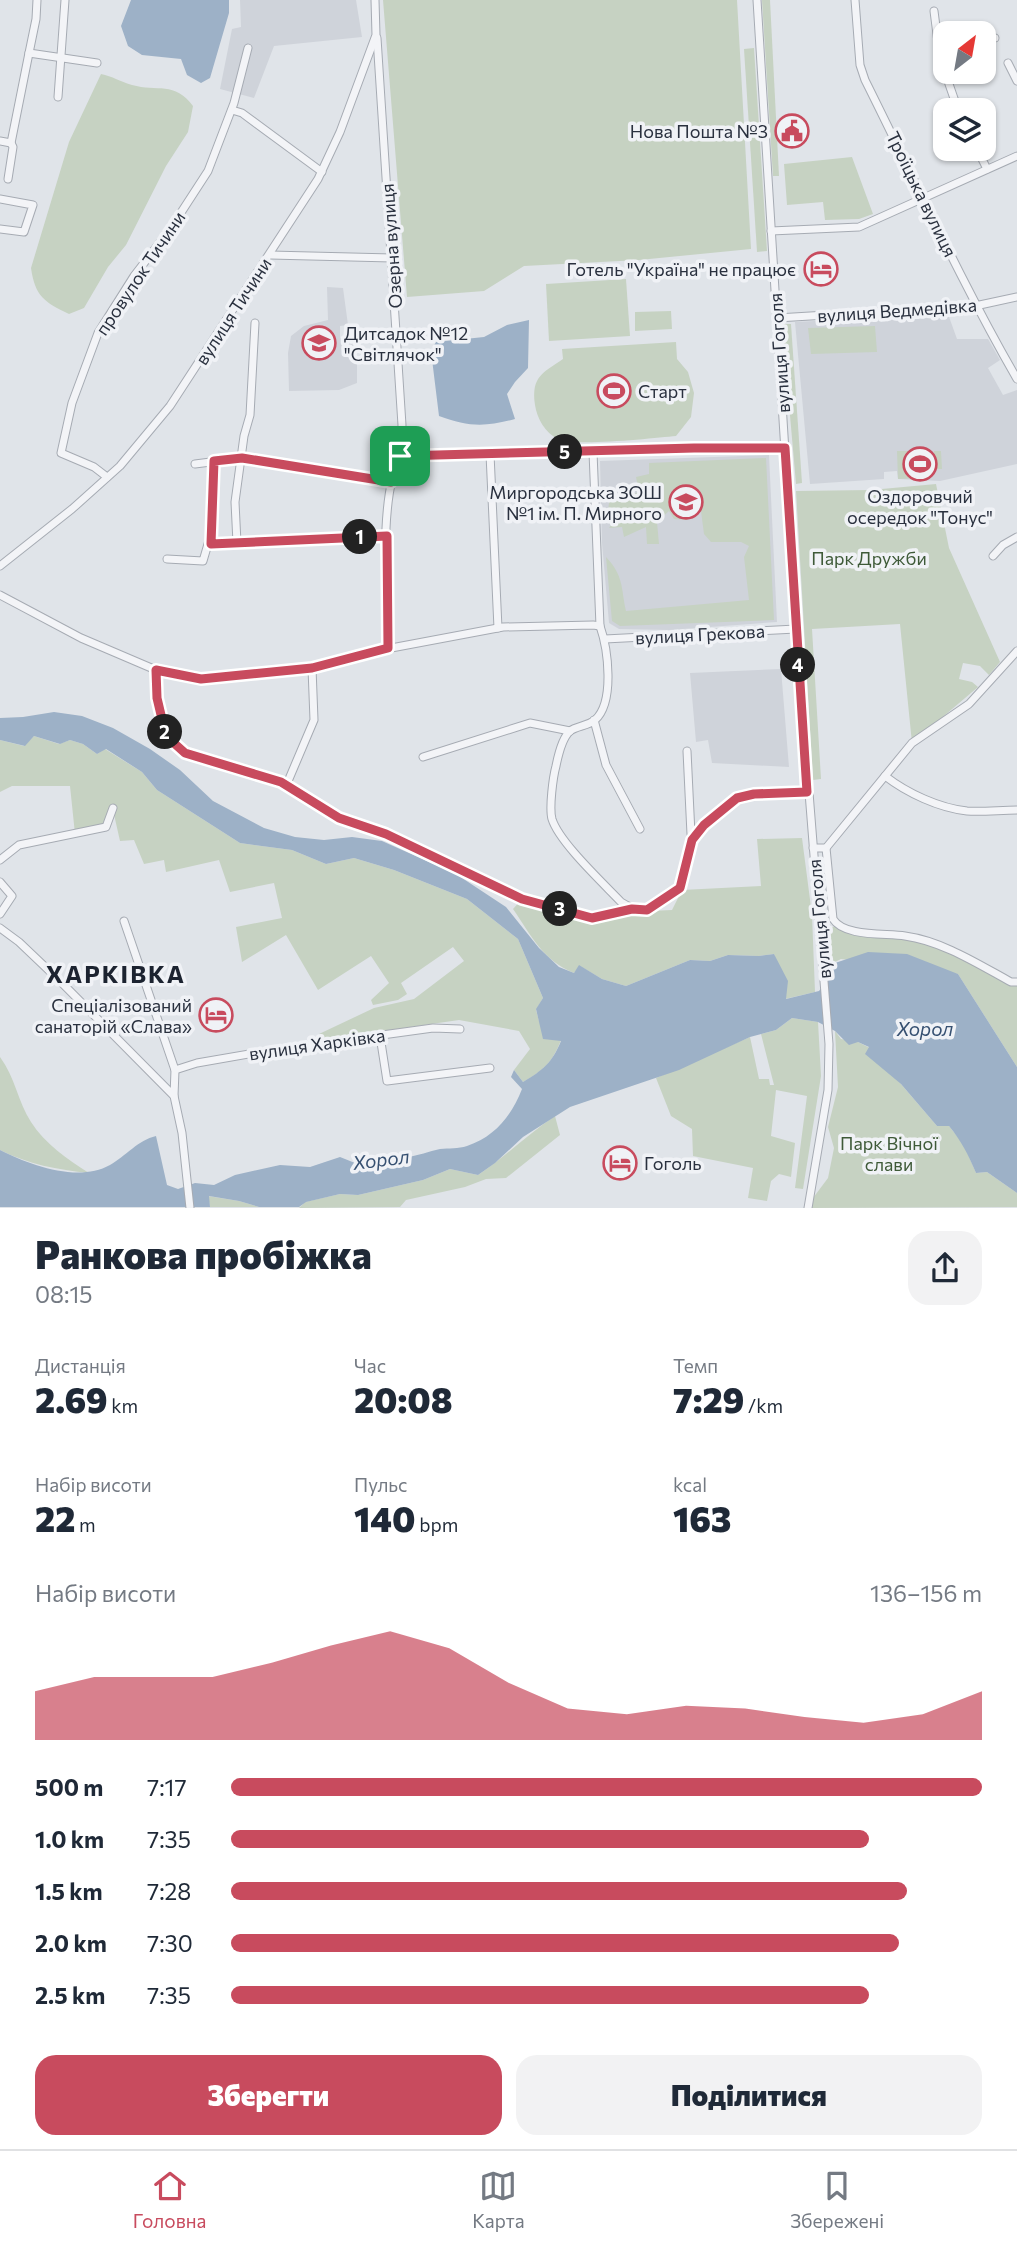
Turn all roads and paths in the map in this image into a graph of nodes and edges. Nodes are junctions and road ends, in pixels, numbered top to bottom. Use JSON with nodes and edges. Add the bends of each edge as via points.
{"nodes":[{"id":1,"x":37,"y":0,"type":"edge"},
{"id":2,"x":65,"y":0,"type":"edge"},
{"id":3,"x":375,"y":0,"type":"edge"},
{"id":4,"x":757,"y":0,"type":"edge"},
{"id":5,"x":855,"y":0,"type":"edge"},
{"id":6,"x":934,"y":11,"type":"dead end"},
{"id":7,"x":937,"y":21,"type":"edge"},
{"id":8,"x":376,"y":35,"type":"junction"},
{"id":9,"x":248,"y":48,"type":"dead end"},
{"id":10,"x":29,"y":53,"type":"junction"},
{"id":11,"x":61,"y":58,"type":"junction"},
{"id":12,"x":97,"y":63,"type":"dead end"},
{"id":13,"x":1007,"y":63,"type":"dead end"},
{"id":14,"x":1017,"y":81,"type":"edge"},
{"id":15,"x":58,"y":97,"type":"dead end"},
{"id":16,"x":232,"y":110,"type":"junction"},
{"id":17,"x":0,"y":141,"type":"edge"},
{"id":18,"x":11,"y":143,"type":"junction"},
{"id":19,"x":1017,"y":156,"type":"edge"},
{"id":20,"x":983,"y":161,"type":"edge"},
{"id":21,"x":987,"y":169,"type":"junction"},
{"id":22,"x":321,"y":172,"type":"junction"},
{"id":23,"x":8,"y":179,"type":"dead end"},
{"id":24,"x":924,"y":197,"type":"junction"},
{"id":25,"x":0,"y":199,"type":"edge"},
{"id":26,"x":0,"y":229,"type":"edge"},
{"id":27,"x":771,"y":231,"type":"junction"},
{"id":28,"x":270,"y":254,"type":"junction"},
{"id":29,"x":392,"y":258,"type":"junction"},
{"id":30,"x":1017,"y":297,"type":"edge"},
{"id":31,"x":975,"y":306,"type":"junction"},
{"id":32,"x":776,"y":318,"type":"junction"},
{"id":33,"x":255,"y":323,"type":"dead end"},
{"id":34,"x":1017,"y":379,"type":"edge"},
{"id":35,"x":785,"y":448,"type":"junction"},
{"id":36,"x":593,"y":452,"type":"junction"},
{"id":37,"x":490,"y":454,"type":"junction"},
{"id":38,"x":400,"y":456,"type":"junction"},
{"id":39,"x":242,"y":458,"type":"junction"},
{"id":40,"x":214,"y":461,"type":"junction"},
{"id":41,"x":195,"y":464,"type":"dead end"},
{"id":42,"x":107,"y":477,"type":"junction"},
{"id":43,"x":391,"y":482,"type":"junction"},
{"id":44,"x":387,"y":536,"type":"junction"},
{"id":45,"x":1017,"y":537,"type":"edge"},
{"id":46,"x":237,"y":543,"type":"junction"},
{"id":47,"x":211,"y":544,"type":"junction"},
{"id":48,"x":993,"y":556,"type":"dead end"},
{"id":49,"x":167,"y":559,"type":"dead end"},
{"id":50,"x":0,"y":566,"type":"edge"},
{"id":51,"x":0,"y":597,"type":"edge"},
{"id":52,"x":600,"y":626,"type":"junction"},
{"id":53,"x":498,"y":628,"type":"junction"},
{"id":54,"x":796,"y":629,"type":"junction"},
{"id":55,"x":605,"y":639,"type":"junction"},
{"id":56,"x":388,"y":648,"type":"junction"},
{"id":57,"x":1017,"y":651,"type":"edge"},
{"id":58,"x":312,"y":668,"type":"junction"},
{"id":59,"x":156,"y":670,"type":"junction"},
{"id":60,"x":594,"y":720,"type":"junction"},
{"id":61,"x":570,"y":731,"type":"junction"},
{"id":62,"x":687,"y":751,"type":"dead end"},
{"id":63,"x":423,"y":757,"type":"dead end"},
{"id":64,"x":885,"y":776,"type":"junction"},
{"id":65,"x":286,"y":786,"type":"junction"},
{"id":66,"x":807,"y":792,"type":"junction"},
{"id":67,"x":113,"y":808,"type":"dead end"},
{"id":68,"x":1017,"y":810,"type":"edge"},
{"id":69,"x":640,"y":829,"type":"dead end"},
{"id":70,"x":694,"y":838,"type":"junction"},
{"id":71,"x":813,"y":848,"type":"junction"},
{"id":72,"x":826,"y":848,"type":"junction"},
{"id":73,"x":0,"y":860,"type":"edge"},
{"id":74,"x":0,"y":882,"type":"edge"},
{"id":75,"x":632,"y":909,"type":"junction"},
{"id":76,"x":0,"y":914,"type":"edge"},
{"id":77,"x":124,"y":921,"type":"dead end"},
{"id":78,"x":0,"y":928,"type":"edge"},
{"id":79,"x":1017,"y":982,"type":"edge"},
{"id":80,"x":460,"y":1029,"type":"dead end"},
{"id":81,"x":380,"y":1036,"type":"junction"},
{"id":82,"x":490,"y":1068,"type":"dead end"},
{"id":83,"x":175,"y":1070,"type":"junction"},
{"id":84,"x":174,"y":1096,"type":"junction"},
{"id":85,"x":190,"y":1208,"type":"edge"},
{"id":86,"x":807,"y":1208,"type":"edge"}],
"edges":[{"from":1,"to":10,"type":"street"},
{"from":2,"to":11,"type":"street"},
{"from":3,"to":8,"type":"street","name":"вулиця Тичини"},
{"from":4,"to":27,"type":"street","name":"вулиця Гоголя"},
{"from":5,"to":24,"type":"street","name":"Троїцька вулиця","via":[[865,80]]},
{"from":6,"to":7,"type":"street"},
{"from":8,"to":22,"type":"street","name":"вулиця Тичини"},
{"from":8,"to":29,"type":"street","name":"Озерна вулиця"},
{"from":9,"to":16,"type":"street","name":"провулок Тичини"},
{"from":10,"to":11,"type":"street"},
{"from":10,"to":18,"type":"street"},
{"from":11,"to":12,"type":"street"},
{"from":11,"to":15,"type":"street"},
{"from":13,"to":14,"type":"street"},
{"from":16,"to":22,"type":"street"},
{"from":16,"to":42,"type":"street","name":"провулок Тичини","via":[[208,171],[98,333],[72,402],[61,453]]},
{"from":17,"to":18,"type":"street"},
{"from":18,"to":23,"type":"street"},
{"from":19,"to":21,"type":"street"},
{"from":20,"to":21,"type":"street"},
{"from":21,"to":24,"type":"street"},
{"from":22,"to":28,"type":"street","name":"вулиця Тичини"},
{"from":24,"to":27,"type":"street","via":[[859,228]]},
{"from":24,"to":31,"type":"street","name":"Троїцька вулиця"},
{"from":25,"to":26,"type":"street","via":[[33,205],[24,232]]},
{"from":27,"to":32,"type":"street","name":"вулиця Гоголя"},
{"from":28,"to":29,"type":"street"},
{"from":28,"to":42,"type":"street","name":"вулиця Тичини","via":[[170,406]]},
{"from":29,"to":38,"type":"street","name":"Озерна вулиця"},
{"from":30,"to":31,"type":"street","name":"вулиця Ведмедівка"},
{"from":31,"to":32,"type":"street","name":"вулиця Ведмедівка"},
{"from":31,"to":34,"type":"street","name":"Троїцька вулиця"},
{"from":32,"to":35,"type":"street","name":"вулиця Гоголя"},
{"from":33,"to":39,"type":"street","via":[[250,415]]},
{"from":35,"to":36,"type":"street"},
{"from":35,"to":54,"type":"street","name":"вулиця Гоголя"},
{"from":36,"to":37,"type":"street"},
{"from":36,"to":52,"type":"street"},
{"from":37,"to":38,"type":"street"},
{"from":37,"to":53,"type":"street"},
{"from":38,"to":43,"type":"street","name":"Озерна вулиця"},
{"from":39,"to":40,"type":"street"},
{"from":39,"to":43,"type":"street"},
{"from":39,"to":46,"type":"street","via":[[235,502]]},
{"from":40,"to":41,"type":"street"},
{"from":40,"to":47,"type":"street"},
{"from":42,"to":50,"type":"street","name":"вулиця Тичини"},
{"from":43,"to":44,"type":"street","name":"Озерна вулиця"},
{"from":44,"to":46,"type":"street"},
{"from":44,"to":56,"type":"street","name":"Озерна вулиця"},
{"from":45,"to":48,"type":"street"},
{"from":46,"to":47,"type":"street"},
{"from":47,"to":49,"type":"street","via":[[203,561]]},
{"from":51,"to":59,"type":"street"},
{"from":52,"to":53,"type":"street"},
{"from":52,"to":55,"type":"street"},
{"from":53,"to":56,"type":"street"},
{"from":54,"to":55,"type":"street","name":"вулиця Грекова"},
{"from":54,"to":66,"type":"street","name":"вулиця Гоголя"},
{"from":55,"to":60,"type":"street","via":[[608,684]]},
{"from":56,"to":58,"type":"street"},
{"from":57,"to":64,"type":"street","via":[[969,704],[912,743]]},
{"from":58,"to":59,"type":"street","via":[[201,679]]},
{"from":58,"to":65,"type":"street","via":[[314,720]]},
{"from":59,"to":65,"type":"street","via":[[166,736],[185,753]]},
{"from":60,"to":61,"type":"street"},
{"from":60,"to":69,"type":"street","via":[[606,765]]},
{"from":61,"to":63,"type":"street","via":[[530,723]]},
{"from":61,"to":75,"type":"street","via":[[554,773],[551,818],[590,869]]},
{"from":62,"to":70,"type":"street"},
{"from":64,"to":68,"type":"street","via":[[948,808]]},
{"from":64,"to":72,"type":"street"},
{"from":65,"to":75,"type":"street","via":[[339,818],[386,834],[522,899],[592,918]]},
{"from":66,"to":70,"type":"street","via":[[737,798]]},
{"from":66,"to":71,"type":"street","name":"вулиця Гоголя"},
{"from":67,"to":73,"type":"street","via":[[106,827],[19,845]]},
{"from":70,"to":75,"type":"street","via":[[680,888],[647,910]]},
{"from":71,"to":72,"type":"street"},
{"from":71,"to":86,"type":"street","name":"вулиця Гоголя","via":[[829,1044],[828,1090]]},
{"from":72,"to":79,"type":"street","via":[[833,919],[838,926],[918,938]]},
{"from":74,"to":76,"type":"street","via":[[12,896]]},
{"from":77,"to":83,"type":"street"},
{"from":78,"to":84,"type":"street","via":[[61,982]]},
{"from":80,"to":81,"type":"street","name":"вулиця Харківка"},
{"from":81,"to":82,"type":"street","via":[[387,1081]]},
{"from":81,"to":83,"type":"street","name":"вулиця Харківка","via":[[265,1051]]},
{"from":83,"to":84,"type":"street"},
{"from":84,"to":85,"type":"street"}]}
